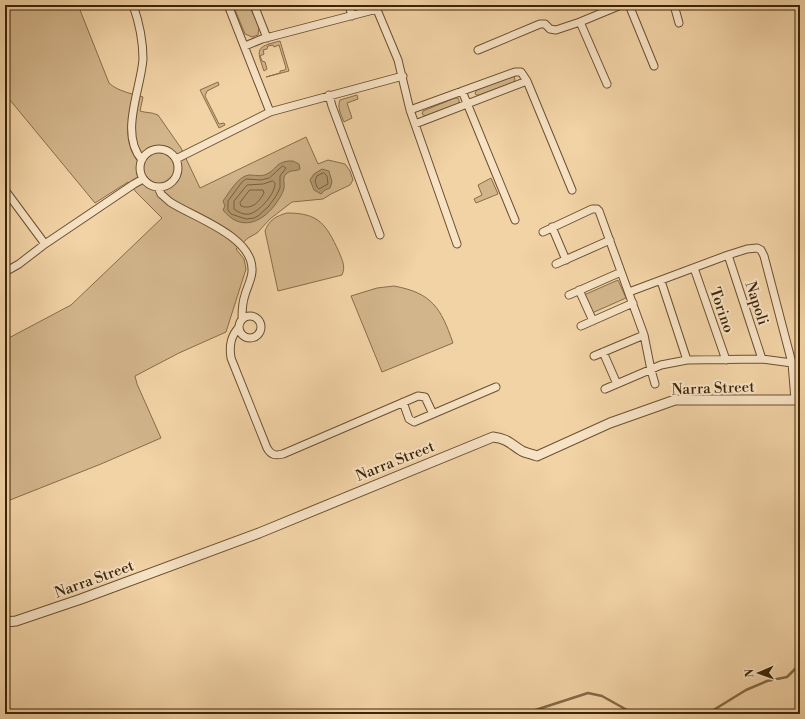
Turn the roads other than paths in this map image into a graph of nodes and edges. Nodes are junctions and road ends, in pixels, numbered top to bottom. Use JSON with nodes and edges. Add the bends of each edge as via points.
{"nodes":[{"id":1,"x":133,"y":5,"type":"edge"},
{"id":2,"x":228,"y":5,"type":"edge"},
{"id":3,"x":254,"y":5,"type":"edge"},
{"id":4,"x":349,"y":5,"type":"edge"},
{"id":5,"x":622,"y":5,"type":"edge"},
{"id":6,"x":629,"y":5,"type":"edge"},
{"id":7,"x":674,"y":5,"type":"edge"},
{"id":8,"x":376,"y":7,"type":"edge"},
{"id":9,"x":352,"y":16,"type":"junction"},
{"id":10,"x":580,"y":22,"type":"junction"},
{"id":11,"x":679,"y":23,"type":"dead end"},
{"id":12,"x":267,"y":38,"type":"junction"},
{"id":13,"x":245,"y":46,"type":"junction"},
{"id":14,"x":478,"y":50,"type":"dead end"},
{"id":15,"x":654,"y":66,"type":"dead end"},
{"id":16,"x":403,"y":76,"type":"junction"},
{"id":17,"x":527,"y":81,"type":"junction"},
{"id":18,"x":608,"y":84,"type":"dead end"},
{"id":19,"x":462,"y":91,"type":"junction"},
{"id":20,"x":329,"y":95,"type":"junction"},
{"id":21,"x":467,"y":104,"type":"junction"},
{"id":22,"x":410,"y":110,"type":"junction"},
{"id":23,"x":270,"y":112,"type":"junction"},
{"id":24,"x":415,"y":124,"type":"junction"},
{"id":25,"x":176,"y":159,"type":"junction"},
{"id":26,"x":142,"y":160,"type":"junction"},
{"id":27,"x":143,"y":179,"type":"junction"},
{"id":28,"x":158,"y":187,"type":"junction"},
{"id":29,"x":5,"y":190,"type":"edge"},
{"id":30,"x":572,"y":190,"type":"dead end"},
{"id":31,"x":515,"y":220,"type":"dead end"},
{"id":32,"x":552,"y":227,"type":"junction"},
{"id":33,"x":543,"y":232,"type":"dead end"},
{"id":34,"x":380,"y":235,"type":"dead end"},
{"id":35,"x":610,"y":240,"type":"junction"},
{"id":36,"x":45,"y":244,"type":"junction"},
{"id":37,"x":457,"y":244,"type":"dead end"},
{"id":38,"x":728,"y":255,"type":"junction"},
{"id":39,"x":566,"y":260,"type":"junction"},
{"id":40,"x":556,"y":264,"type":"dead end"},
{"id":41,"x":694,"y":268,"type":"junction"},
{"id":42,"x":5,"y":272,"type":"edge"},
{"id":43,"x":621,"y":272,"type":"junction"},
{"id":44,"x":661,"y":281,"type":"junction"},
{"id":45,"x":579,"y":290,"type":"junction"},
{"id":46,"x":629,"y":292,"type":"junction"},
{"id":47,"x":569,"y":295,"type":"dead end"},
{"id":48,"x":633,"y":303,"type":"junction"},
{"id":49,"x":593,"y":321,"type":"junction"},
{"id":50,"x":581,"y":326,"type":"dead end"},
{"id":51,"x":644,"y":335,"type":"junction"},
{"id":52,"x":603,"y":352,"type":"junction"},
{"id":53,"x":594,"y":356,"type":"dead end"},
{"id":54,"x":762,"y":359,"type":"junction"},
{"id":55,"x":687,"y":360,"type":"junction"},
{"id":56,"x":726,"y":360,"type":"junction"},
{"id":57,"x":792,"y":363,"type":"junction"},
{"id":58,"x":800,"y":363,"type":"edge"},
{"id":59,"x":651,"y":370,"type":"junction"},
{"id":60,"x":617,"y":384,"type":"junction"},
{"id":61,"x":655,"y":384,"type":"dead end"},
{"id":62,"x":496,"y":388,"type":"dead end"},
{"id":63,"x":605,"y":389,"type":"dead end"},
{"id":64,"x":798,"y":400,"type":"edge"},
{"id":65,"x":403,"y":402,"type":"junction"},
{"id":66,"x":433,"y":414,"type":"junction"},
{"id":67,"x":5,"y":622,"type":"edge"}],
"edges":[{"from":1,"to":26,"type":"street","via":[[141,35],[143,59],[132,126],[136,150]]},
{"from":2,"to":13,"type":"street"},
{"from":3,"to":12,"type":"street"},
{"from":4,"to":9,"type":"street"},
{"from":5,"to":10,"type":"street"},
{"from":6,"to":15,"type":"street"},
{"from":7,"to":11,"type":"street"},
{"from":8,"to":9,"type":"street"},
{"from":8,"to":16,"type":"street"},
{"from":9,"to":12,"type":"street"},
{"from":10,"to":14,"type":"street","via":[[556,30],[540,24]]},
{"from":10,"to":18,"type":"street"},
{"from":12,"to":13,"type":"street"},
{"from":13,"to":23,"type":"street"},
{"from":16,"to":20,"type":"street"},
{"from":16,"to":22,"type":"street"},
{"from":17,"to":19,"type":"street","via":[[521,72],[515,72]]},
{"from":17,"to":21,"type":"street"},
{"from":17,"to":30,"type":"street"},
{"from":19,"to":21,"type":"street"},
{"from":19,"to":22,"type":"street"},
{"from":20,"to":23,"type":"street"},
{"from":20,"to":34,"type":"street"},
{"from":21,"to":24,"type":"street"},
{"from":21,"to":31,"type":"street"},
{"from":22,"to":24,"type":"street"},
{"from":23,"to":25,"type":"street"},
{"from":24,"to":37,"type":"street"},
{"from":25,"to":26,"type":"street","via":[[166,150],[160,149],[148,152]]},
{"from":25,"to":28,"type":"street","via":[[178,171],[175,177],[166,186]]},
{"from":26,"to":27,"type":"street","via":[[140,168]]},
{"from":27,"to":28,"type":"street"},
{"from":27,"to":36,"type":"street"},
{"from":28,"to":65,"type":"street","via":[[161,194],[180,209],[232,237],[250,257],[252,271],[244,296],[241,323],[230,345],[231,358],[269,452],[273,455],[283,454]]},
{"from":29,"to":36,"type":"street"},
{"from":32,"to":33,"type":"street"},
{"from":32,"to":35,"type":"street","via":[[597,209]]},
{"from":32,"to":39,"type":"street"},
{"from":35,"to":39,"type":"street"},
{"from":35,"to":43,"type":"street"},
{"from":36,"to":42,"type":"street"},
{"from":38,"to":41,"type":"street"},
{"from":38,"to":54,"type":"street","name":"Napoli"},
{"from":38,"to":57,"type":"street","via":[[758,248],[764,256]]},
{"from":39,"to":40,"type":"street"},
{"from":41,"to":44,"type":"street"},
{"from":41,"to":56,"type":"street","name":"Torino"},
{"from":43,"to":45,"type":"street"},
{"from":43,"to":46,"type":"street"},
{"from":44,"to":46,"type":"street"},
{"from":44,"to":55,"type":"street"},
{"from":45,"to":47,"type":"street"},
{"from":45,"to":49,"type":"street"},
{"from":46,"to":48,"type":"street"},
{"from":48,"to":49,"type":"street"},
{"from":48,"to":51,"type":"street"},
{"from":49,"to":50,"type":"street"},
{"from":51,"to":52,"type":"street"},
{"from":51,"to":59,"type":"street"},
{"from":52,"to":53,"type":"street"},
{"from":52,"to":60,"type":"street"},
{"from":54,"to":56,"type":"street"},
{"from":54,"to":57,"type":"street"},
{"from":55,"to":56,"type":"street"},
{"from":55,"to":59,"type":"street","via":[[661,365]]},
{"from":57,"to":58,"type":"street"},
{"from":57,"to":64,"type":"street"},
{"from":59,"to":60,"type":"street"},
{"from":59,"to":61,"type":"street"},
{"from":60,"to":63,"type":"street"},
{"from":62,"to":66,"type":"street"},
{"from":64,"to":67,"type":"street","name":"Narra Street","via":[[675,400],[610,423],[537,456],[502,438],[494,437],[259,533],[81,599],[16,621]]},
{"from":65,"to":66,"type":"street","via":[[418,396],[425,397]]},
{"from":65,"to":66,"type":"street","via":[[411,422]]}]}
